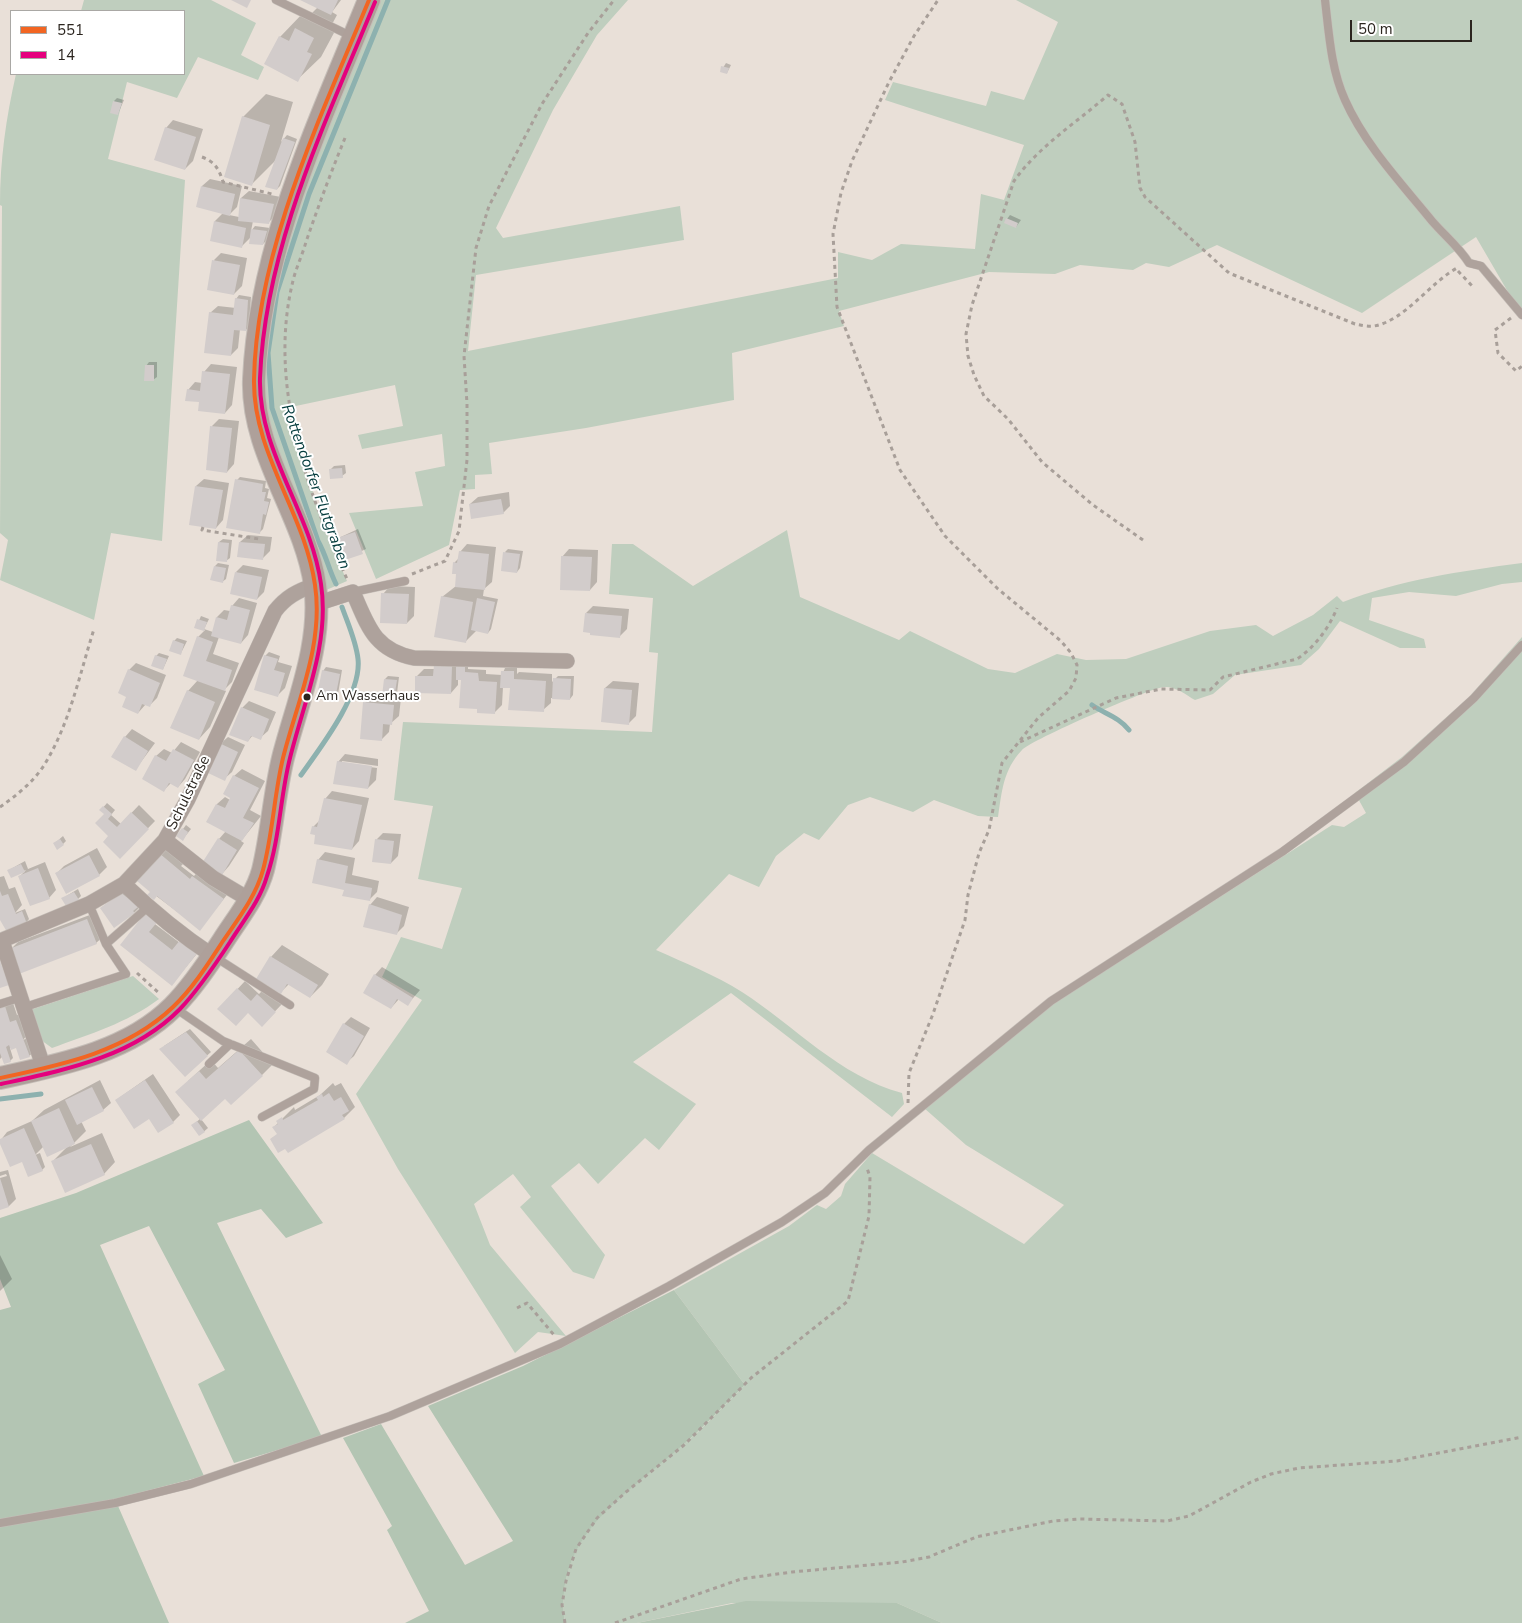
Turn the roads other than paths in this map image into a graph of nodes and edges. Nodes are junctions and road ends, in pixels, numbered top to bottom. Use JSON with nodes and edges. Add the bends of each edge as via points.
{"nodes":[{"id":1,"x":276,"y":0,"type":"edge"},
{"id":2,"x":369,"y":0,"type":"edge"},
{"id":3,"x":1326,"y":0,"type":"edge"},
{"id":4,"x":354,"y":38,"type":"junction"},
{"id":5,"x":1521,"y":314,"type":"edge"},
{"id":6,"x":406,"y":578,"type":"road end"},
{"id":7,"x":351,"y":592,"type":"junction"},
{"id":8,"x":318,"y":597,"type":"junction"},
{"id":9,"x":1522,"y":645,"type":"edge"},
{"id":10,"x":567,"y":661,"type":"dead end"},
{"id":11,"x":165,"y":840,"type":"junction"},
{"id":12,"x":124,"y":884,"type":"junction"},
{"id":13,"x":250,"y":900,"type":"junction"},
{"id":14,"x":88,"y":904,"type":"junction"},
{"id":15,"x":148,"y":907,"type":"junction"},
{"id":16,"x":1,"y":941,"type":"edge"},
{"id":17,"x":106,"y":944,"type":"junction"},
{"id":18,"x":213,"y":956,"type":"junction"},
{"id":19,"x":21,"y":1003,"type":"junction"},
{"id":20,"x":0,"y":1004,"type":"edge"},
{"id":21,"x":290,"y":1005,"type":"dead end"},
{"id":22,"x":173,"y":1007,"type":"junction"},
{"id":23,"x":230,"y":1044,"type":"junction"},
{"id":24,"x":209,"y":1064,"type":"dead end"},
{"id":25,"x":44,"y":1069,"type":"junction"},
{"id":26,"x":0,"y":1078,"type":"edge"},
{"id":27,"x":262,"y":1117,"type":"dead end"},
{"id":28,"x":0,"y":1523,"type":"edge"}],
"edges":[{"from":1,"to":4,"type":"lane"},
{"from":2,"to":4,"type":"street"},
{"from":3,"to":5,"type":"lane","via":[[1331,55],[1345,100],[1371,144],[1435,225],[1470,263],[1481,266]]},
{"from":4,"to":8,"type":"street","via":[[290,198],[269,268],[256,348],[254,384],[258,419],[309,557]]},
{"from":6,"to":7,"type":"lane"},
{"from":7,"to":8,"type":"street"},
{"from":7,"to":10,"type":"street","via":[[368,628],[380,644],[397,655]]},
{"from":8,"to":11,"type":"street","name":"Schulstraße","via":[[298,590],[285,598],[275,611],[188,799]]},
{"from":8,"to":13,"type":"street","via":[[313,644],[275,791],[262,873]]},
{"from":9,"to":28,"type":"lane","via":[[1474,698],[1404,762],[1282,852],[1051,1000],[908,1116],[804,1209],[560,1344],[427,1402],[191,1484],[114,1504]]},
{"from":11,"to":12,"type":"street","name":"Schulstraße"},
{"from":11,"to":13,"type":"street","via":[[198,868]]},
{"from":12,"to":14,"type":"street","name":"Schulstraße"},
{"from":12,"to":15,"type":"street"},
{"from":13,"to":18,"type":"street"},
{"from":14,"to":16,"type":"street","name":"Schulstraße"},
{"from":14,"to":17,"type":"lane"},
{"from":15,"to":17,"type":"lane"},
{"from":15,"to":18,"type":"street"},
{"from":16,"to":19,"type":"street"},
{"from":17,"to":19,"type":"lane","via":[[126,974]]},
{"from":18,"to":21,"type":"lane"},
{"from":18,"to":22,"type":"street"},
{"from":19,"to":20,"type":"lane"},
{"from":19,"to":25,"type":"street"},
{"from":22,"to":23,"type":"lane"},
{"from":22,"to":25,"type":"street","via":[[127,1040]]},
{"from":23,"to":24,"type":"lane"},
{"from":23,"to":27,"type":"lane","via":[[315,1078],[314,1089]]},
{"from":25,"to":26,"type":"street"}]}
